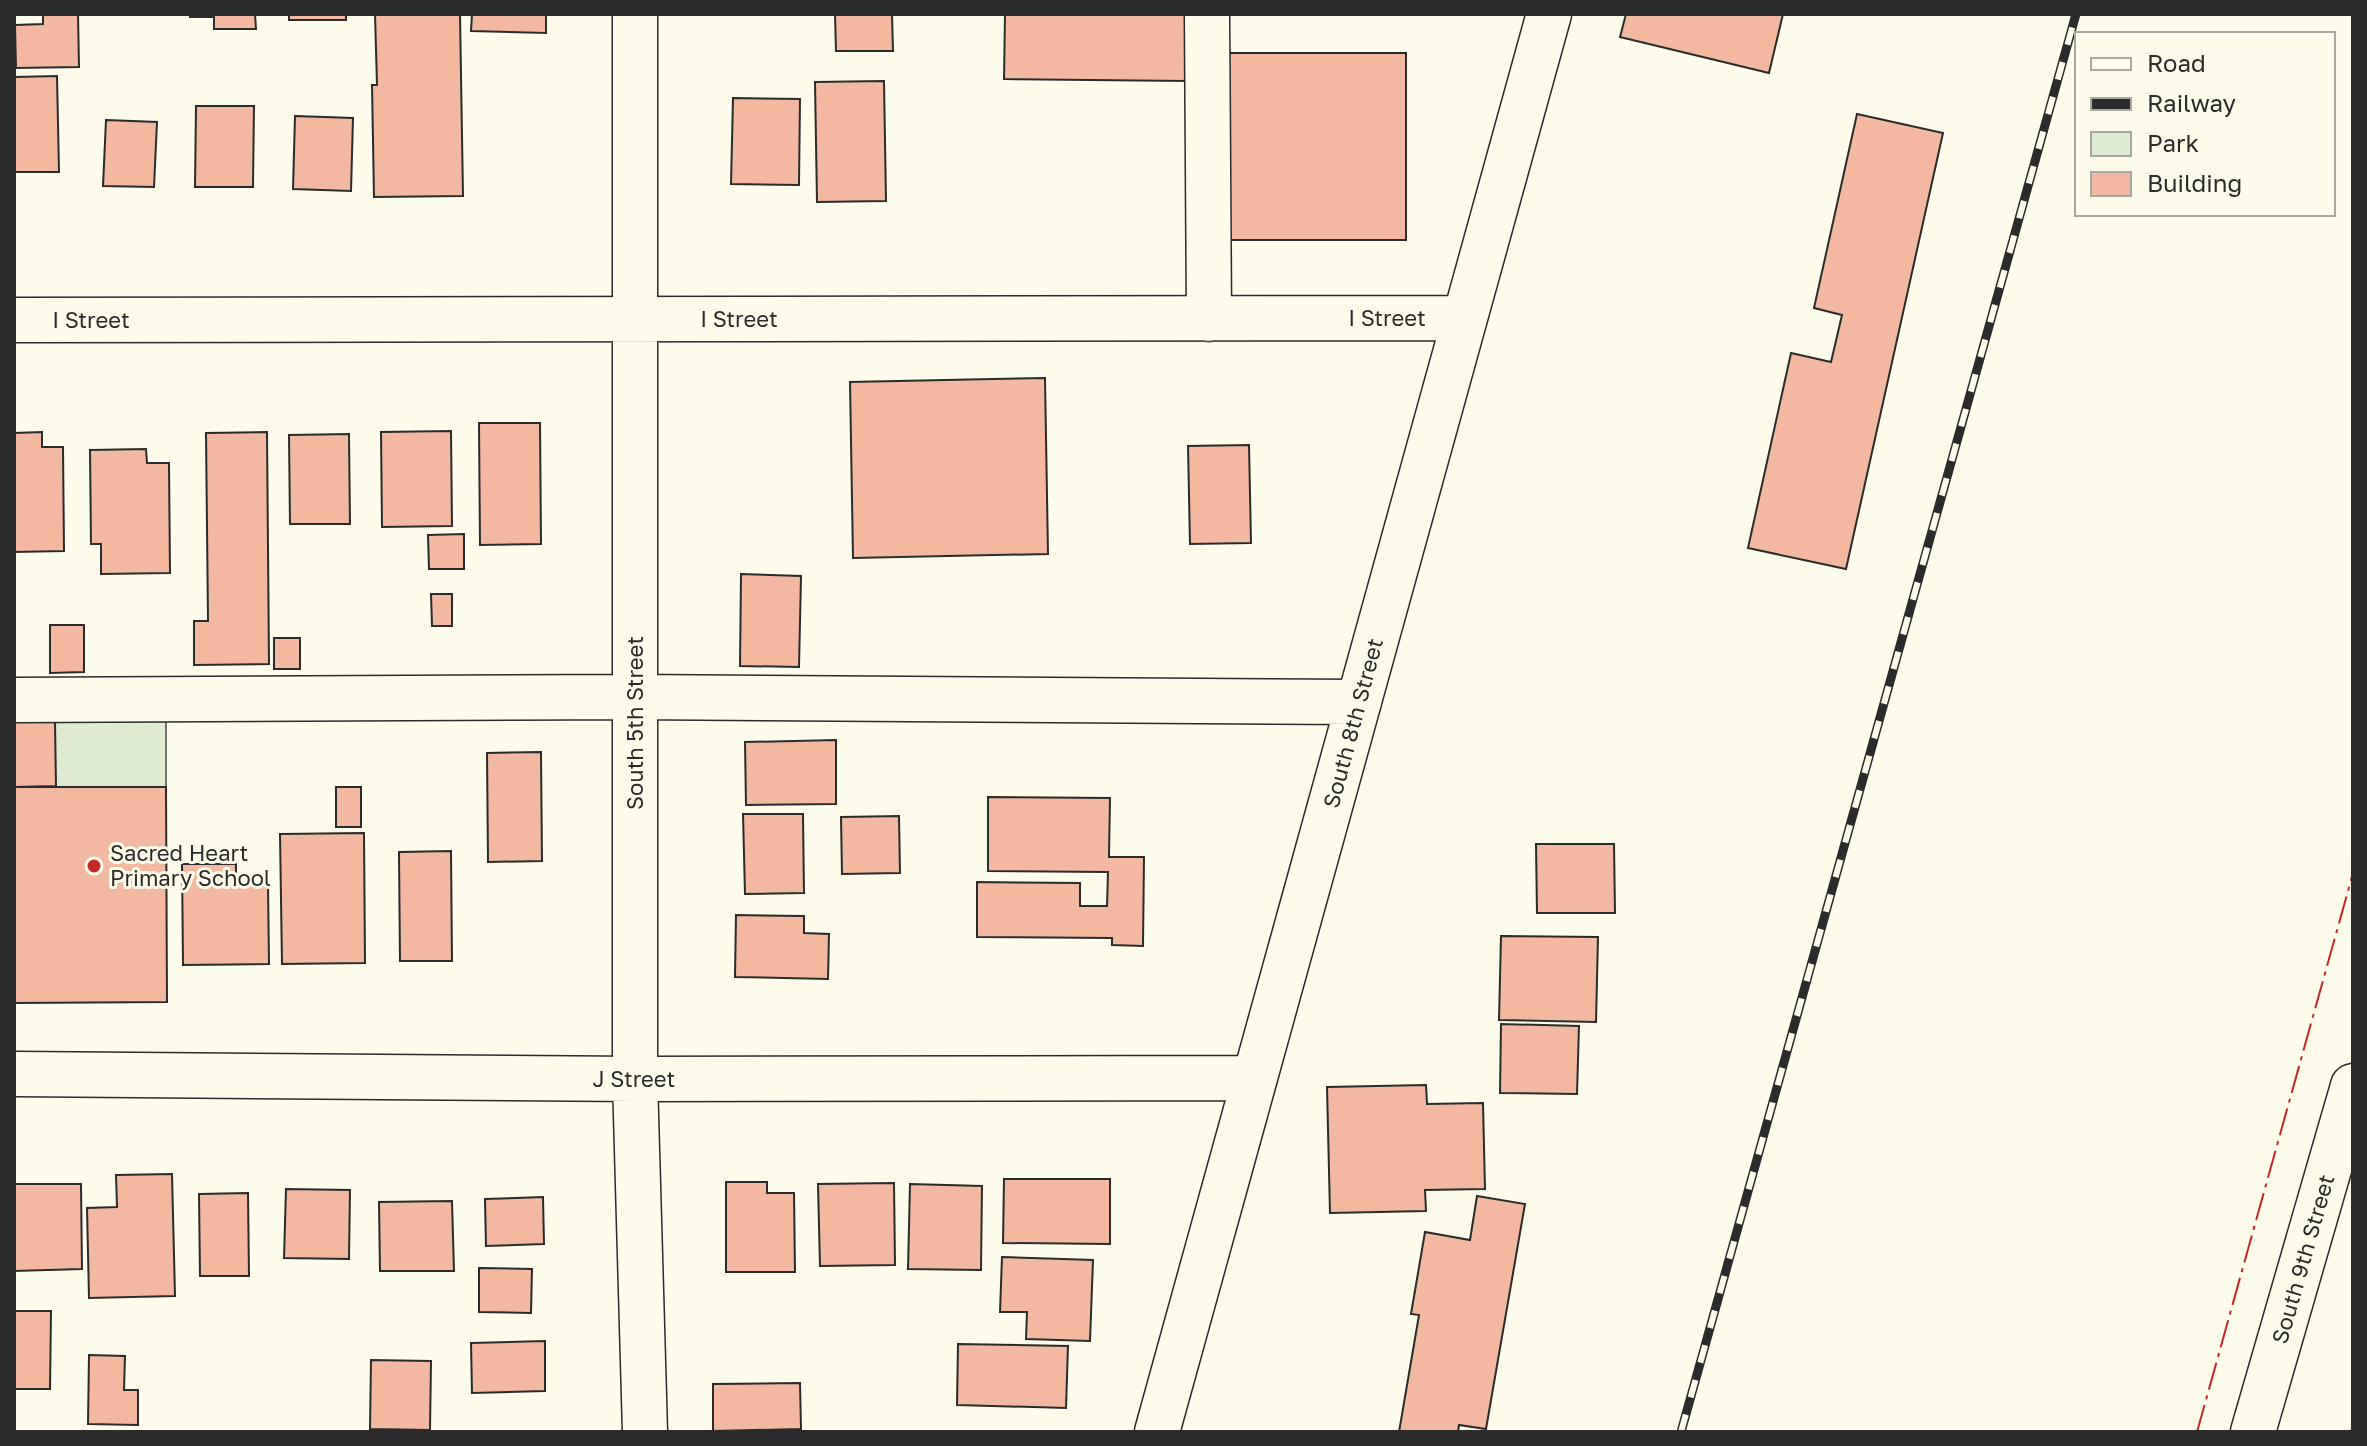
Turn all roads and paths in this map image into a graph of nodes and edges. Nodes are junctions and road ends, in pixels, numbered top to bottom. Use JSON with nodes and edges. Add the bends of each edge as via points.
{"nodes":[{"id":1,"x":635,"y":14,"type":"edge"},
{"id":2,"x":1207,"y":14,"type":"edge"},
{"id":3,"x":1549,"y":14,"type":"edge"},
{"id":4,"x":1465,"y":318,"type":"junction"},
{"id":5,"x":636,"y":319,"type":"junction"},
{"id":6,"x":1209,"y":319,"type":"junction"},
{"id":7,"x":14,"y":320,"type":"edge"},
{"id":8,"x":635,"y":697,"type":"junction"},
{"id":9,"x":14,"y":700,"type":"edge"},
{"id":10,"x":1359,"y":702,"type":"junction"},
{"id":11,"x":14,"y":1074,"type":"edge"},
{"id":12,"x":1255,"y":1078,"type":"junction"},
{"id":13,"x":635,"y":1079,"type":"junction"},
{"id":14,"x":2353,"y":1086,"type":"edge"},
{"id":15,"x":645,"y":1432,"type":"edge"},
{"id":16,"x":1157,"y":1432,"type":"edge"},
{"id":17,"x":2253,"y":1432,"type":"edge"}],
"edges":[{"from":1,"to":5,"type":"street","name":"South 5th Street"},
{"from":2,"to":6,"type":"street"},
{"from":3,"to":4,"type":"street","name":"South 8th Street"},
{"from":4,"to":6,"type":"street","name":"I Street"},
{"from":4,"to":10,"type":"street","name":"South 8th Street"},
{"from":5,"to":6,"type":"street","name":"I Street"},
{"from":5,"to":7,"type":"street","name":"I Street"},
{"from":5,"to":8,"type":"street","name":"South 5th Street"},
{"from":8,"to":9,"type":"street"},
{"from":8,"to":10,"type":"street"},
{"from":8,"to":13,"type":"street","name":"South 5th Street"},
{"from":10,"to":12,"type":"street","name":"South 8th Street"},
{"from":11,"to":13,"type":"street","name":"J Street"},
{"from":12,"to":13,"type":"street","name":"J Street"},
{"from":12,"to":16,"type":"street","name":"South 8th Street"},
{"from":13,"to":15,"type":"street","name":"South 5th Street"},
{"from":14,"to":17,"type":"street","name":"South 9th Street"}]}
